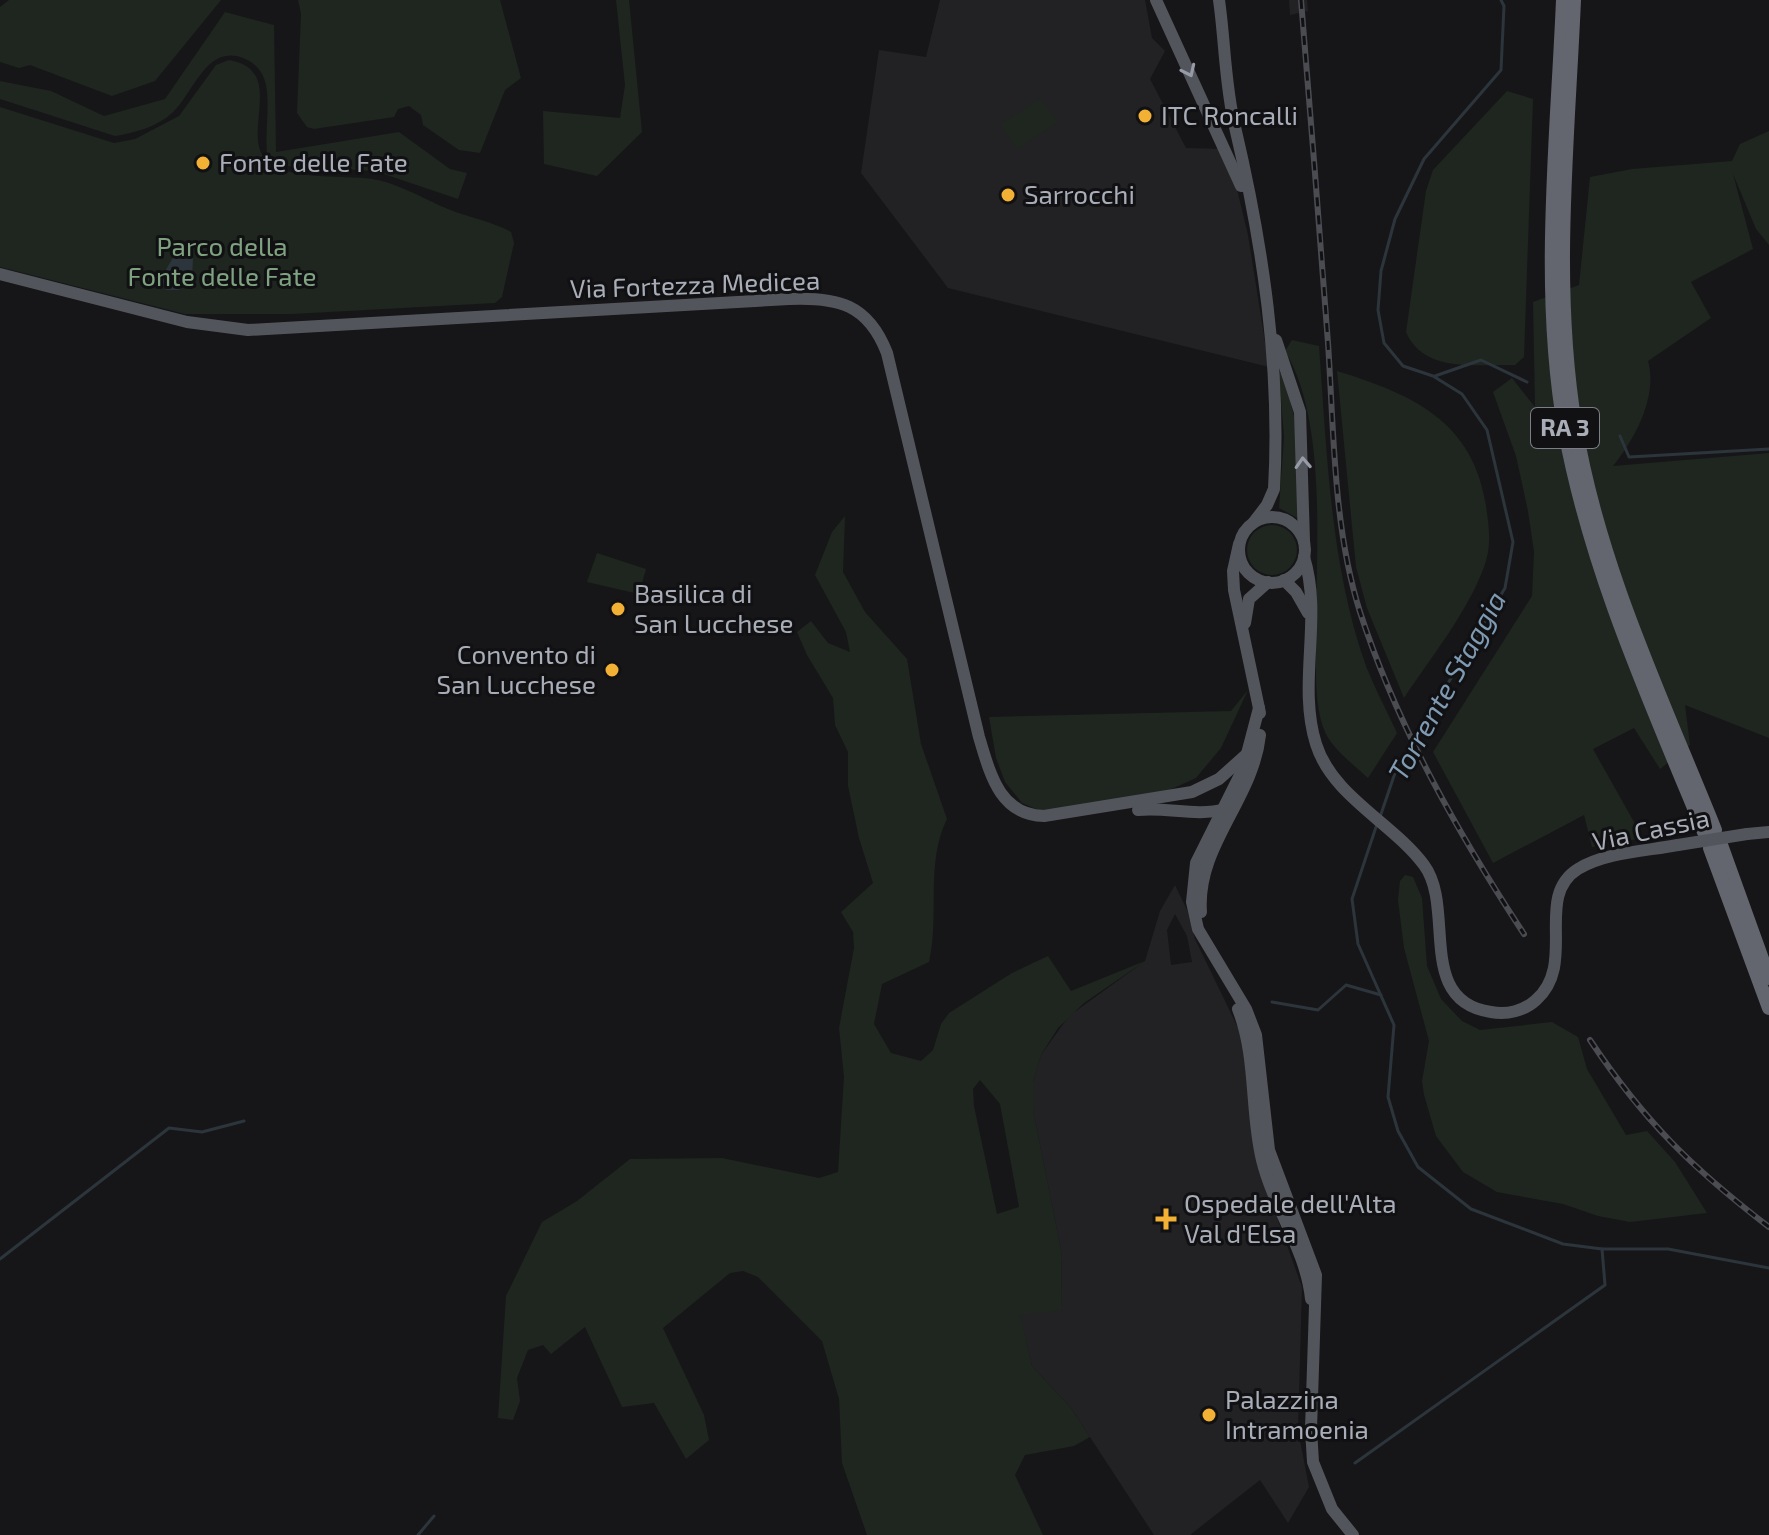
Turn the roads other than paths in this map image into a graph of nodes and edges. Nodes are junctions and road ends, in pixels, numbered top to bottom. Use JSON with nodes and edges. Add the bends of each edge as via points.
{"nodes":[{"id":1,"x":1156,"y":0,"type":"edge"},
{"id":2,"x":1219,"y":0,"type":"edge"},
{"id":3,"x":1563,"y":0,"type":"edge"},
{"id":4,"x":1574,"y":0,"type":"edge"},
{"id":5,"x":1215,"y":126,"type":"junction"},
{"id":6,"x":1238,"y":135,"type":"junction"},
{"id":7,"x":1253,"y":226,"type":"junction"},
{"id":8,"x":0,"y":274,"type":"edge"},
{"id":9,"x":1272,"y":329,"type":"junction"},
{"id":10,"x":1254,"y":522,"type":"junction"},
{"id":11,"x":1304,"y":541,"type":"junction"},
{"id":12,"x":1239,"y":544,"type":"junction"},
{"id":13,"x":1304,"y":557,"type":"junction"},
{"id":14,"x":1284,"y":580,"type":"junction"},
{"id":15,"x":1268,"y":582,"type":"junction"},
{"id":16,"x":1310,"y":617,"type":"junction"},
{"id":17,"x":1244,"y":630,"type":"junction"},
{"id":18,"x":1259,"y":708,"type":"junction"},
{"id":19,"x":1248,"y":753,"type":"junction"},
{"id":20,"x":1254,"y":768,"type":"junction"},
{"id":21,"x":1222,"y":810,"type":"junction"},
{"id":22,"x":1028,"y":815,"type":"junction"},
{"id":23,"x":1192,"y":815,"type":"junction"},
{"id":24,"x":1769,"y":832,"type":"edge"},
{"id":25,"x":1207,"y":838,"type":"junction"},
{"id":26,"x":1207,"y":943,"type":"junction"},
{"id":27,"x":1769,"y":978,"type":"edge"},
{"id":28,"x":1233,"y":991,"type":"junction"},
{"id":29,"x":1769,"y":1008,"type":"edge"},
{"id":30,"x":1314,"y":1340,"type":"junction"},
{"id":31,"x":1353,"y":1535,"type":"edge"}],
"edges":[{"from":1,"to":5,"type":"main road","one_way":true},
{"from":2,"to":6,"type":"main road"},
{"from":3,"to":4,"type":"highway","number":"RA 3","via":[[1553,291],[1565,428],[1599,569],[1709,831],[1610,563],[1575,424],[1563,289]]},
{"from":5,"to":6,"type":"main road","via":[[1228,140]]},
{"from":5,"to":7,"type":"main road"},
{"from":6,"to":7,"type":"main road"},
{"from":7,"to":9,"type":"main road","name":"Via Cassia"},
{"from":8,"to":22,"type":"main road","name":"Via Fortezza Medicea","via":[[187,322],[241,330],[797,298],[855,308],[878,334],[891,365],[990,774],[1008,802]]},
{"from":9,"to":10,"type":"main road","name":"Via Cassia","via":[[1277,403],[1274,489]]},
{"from":11,"to":9,"type":"main road","name":"Via Cassia","one_way":true,"via":[[1300,412]]},
{"from":10,"to":11,"type":"main road","via":[[1283,519]]},
{"from":10,"to":12,"type":"main road","name":"Via Cassia"},
{"from":11,"to":13,"type":"main road","name":"Via Cassia"},
{"from":12,"to":15,"type":"main road","via":[[1249,574]]},
{"from":12,"to":17,"type":"main road","via":[[1234,590]]},
{"from":13,"to":14,"type":"main road"},
{"from":13,"to":16,"type":"main road","name":"Via Cassia"},
{"from":14,"to":15,"type":"main road"},
{"from":14,"to":16,"type":"main road"},
{"from":15,"to":17,"type":"main road","via":[[1248,602]]},
{"from":16,"to":24,"type":"main road","name":"Via Cassia","bridge":true,"via":[[1310,699],[1321,758],[1429,872],[1438,898],[1439,959],[1446,979],[1483,1011],[1519,1010],[1545,991],[1558,953],[1558,894],[1577,869],[1598,860]]},
{"from":17,"to":18,"type":"main road"},
{"from":18,"to":19,"type":"main road"},
{"from":18,"to":20,"type":"main road"},
{"from":19,"to":21,"type":"main road"},
{"from":19,"to":22,"type":"main road","via":[[1219,779],[1187,793]]},
{"from":20,"to":21,"type":"main road","via":[[1230,807]]},
{"from":20,"to":26,"type":"main road","via":[[1202,875]]},
{"from":21,"to":23,"type":"main road"},
{"from":21,"to":25,"type":"main road"},
{"from":22,"to":23,"type":"main road","via":[[1053,821],[1162,808]]},
{"from":23,"to":25,"type":"main road"},
{"from":25,"to":26,"type":"main road","via":[[1192,885],[1196,923]]},
{"from":26,"to":28,"type":"main road"},
{"from":27,"to":29,"type":"highway","via":[[1716,846]]},
{"from":28,"to":30,"type":"main road","via":[[1247,1039],[1264,1166],[1304,1264]]},
{"from":28,"to":30,"type":"main road","via":[[1256,1035],[1272,1160],[1313,1260],[1318,1292]]},
{"from":30,"to":31,"type":"main road","via":[[1313,1462],[1332,1509]]}]}
